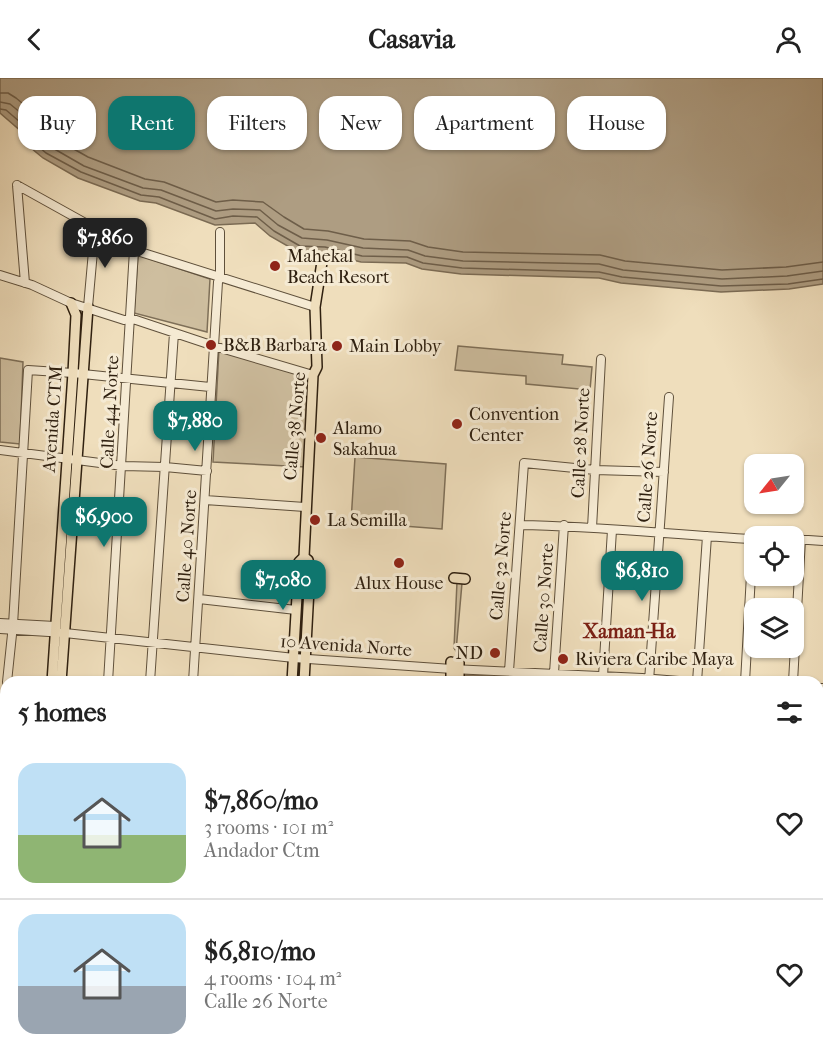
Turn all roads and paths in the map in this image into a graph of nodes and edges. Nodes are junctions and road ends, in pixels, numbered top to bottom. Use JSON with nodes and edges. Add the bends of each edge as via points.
{"nodes":[{"id":1,"x":95,"y":229,"type":"junction"},
{"id":2,"x":220,"y":232,"type":"dead end"},
{"id":3,"x":135,"y":250,"type":"junction"},
{"id":4,"x":322,"y":262,"type":"dead end"},
{"id":5,"x":0,"y":275,"type":"edge"},
{"id":6,"x":220,"y":278,"type":"junction"},
{"id":7,"x":25,"y":283,"type":"junction"},
{"id":8,"x":71,"y":303,"type":"junction"},
{"id":9,"x":88,"y":307,"type":"junction"},
{"id":10,"x":315,"y":307,"type":"junction"},
{"id":11,"x":130,"y":318,"type":"junction"},
{"id":12,"x":174,"y":333,"type":"junction"},
{"id":13,"x":214,"y":346,"type":"junction"},
{"id":14,"x":601,"y":359,"type":"dead end"},
{"id":15,"x":73,"y":373,"type":"junction"},
{"id":16,"x":84,"y":374,"type":"junction"},
{"id":17,"x":313,"y":375,"type":"junction"},
{"id":18,"x":128,"y":379,"type":"junction"},
{"id":19,"x":169,"y":384,"type":"junction"},
{"id":20,"x":210,"y":387,"type":"junction"},
{"id":21,"x":669,"y":397,"type":"dead end"},
{"id":22,"x":0,"y":450,"type":"edge"},
{"id":23,"x":24,"y":453,"type":"junction"},
{"id":24,"x":67,"y":460,"type":"junction"},
{"id":25,"x":78,"y":461,"type":"junction"},
{"id":26,"x":123,"y":466,"type":"junction"},
{"id":27,"x":165,"y":467,"type":"junction"},
{"id":28,"x":595,"y":470,"type":"junction"},
{"id":29,"x":207,"y":471,"type":"junction"},
{"id":30,"x":664,"y":472,"type":"junction"},
{"id":31,"x":205,"y":500,"type":"junction"},
{"id":32,"x":305,"y":507,"type":"junction"},
{"id":33,"x":520,"y":525,"type":"junction"},
{"id":34,"x":564,"y":525,"type":"junction"},
{"id":35,"x":592,"y":528,"type":"junction"},
{"id":36,"x":612,"y":530,"type":"junction"},
{"id":37,"x":659,"y":532,"type":"junction"},
{"id":38,"x":707,"y":536,"type":"junction"},
{"id":39,"x":744,"y":538,"type":"edge"},
{"id":40,"x":804,"y":540,"type":"edge"},
{"id":41,"x":823,"y":541,"type":"edge"},
{"id":42,"x":66,"y":552,"type":"junction"},
{"id":43,"x":304,"y":557,"type":"junction"},
{"id":44,"x":454,"y":578,"type":"dead end"},
{"id":45,"x":465,"y":579,"type":"dead end"},
{"id":46,"x":751,"y":586,"type":"edge"},
{"id":47,"x":796,"y":586,"type":"edge"},
{"id":48,"x":199,"y":599,"type":"junction"},
{"id":49,"x":296,"y":610,"type":"junction"},
{"id":50,"x":0,"y":623,"type":"edge"},
{"id":51,"x":12,"y":628,"type":"junction"},
{"id":52,"x":0,"y":629,"type":"edge"},
{"id":53,"x":60,"y":630,"type":"junction"},
{"id":54,"x":111,"y":635,"type":"junction"},
{"id":55,"x":153,"y":643,"type":"junction"},
{"id":56,"x":196,"y":645,"type":"junction"},
{"id":57,"x":294,"y":658,"type":"junction"},
{"id":58,"x":305,"y":659,"type":"junction"},
{"id":59,"x":456,"y":666,"type":"junction"},
{"id":60,"x":509,"y":671,"type":"junction"},
{"id":61,"x":554,"y":673,"type":"junction"},
{"id":62,"x":8,"y":676,"type":"edge"},
{"id":63,"x":53,"y":676,"type":"edge"},
{"id":64,"x":61,"y":676,"type":"edge"},
{"id":65,"x":108,"y":676,"type":"edge"},
{"id":66,"x":150,"y":676,"type":"edge"},
{"id":67,"x":193,"y":676,"type":"edge"},
{"id":68,"x":292,"y":676,"type":"edge"},
{"id":69,"x":304,"y":676,"type":"edge"},
{"id":70,"x":454,"y":676,"type":"edge"},
{"id":71,"x":458,"y":676,"type":"edge"},
{"id":72,"x":603,"y":676,"type":"joint"},
{"id":73,"x":649,"y":676,"type":"edge"},
{"id":74,"x":697,"y":676,"type":"edge"},
{"id":75,"x":745,"y":676,"type":"edge"},
{"id":76,"x":793,"y":676,"type":"edge"}],
"edges":[{"from":1,"to":3,"type":"street"},
{"from":1,"to":7,"type":"street","via":[[17,185]]},
{"from":1,"to":9,"type":"street"},
{"from":2,"to":6,"type":"street","name":"Calle 40 Norte"},
{"from":3,"to":6,"type":"street"},
{"from":3,"to":11,"type":"street","name":"Calle 44 Norte"},
{"from":4,"to":10,"type":"main road","name":"Calle 38 Norte"},
{"from":5,"to":7,"type":"street"},
{"from":6,"to":10,"type":"street"},
{"from":6,"to":13,"type":"street","name":"Calle 40 Norte"},
{"from":7,"to":8,"type":"street"},
{"from":8,"to":9,"type":"street"},
{"from":8,"to":15,"type":"main road","name":"Avenida CTM","via":[[76,315]]},
{"from":9,"to":11,"type":"street","via":[[124,320]]},
{"from":9,"to":16,"type":"main road"},
{"from":10,"to":17,"type":"main road","name":"Calle 38 Norte","via":[[317,367]]},
{"from":11,"to":12,"type":"street"},
{"from":11,"to":18,"type":"street","name":"Calle 44 Norte"},
{"from":12,"to":13,"type":"street"},
{"from":12,"to":19,"type":"street"},
{"from":13,"to":17,"type":"street"},
{"from":13,"to":20,"type":"street","name":"Calle 40 Norte"},
{"from":14,"to":28,"type":"street","name":"Calle 28 Norte"},
{"from":15,"to":16,"type":"street"},
{"from":15,"to":23,"type":"street","via":[[28,370]]},
{"from":15,"to":24,"type":"main road","name":"Avenida CTM"},
{"from":16,"to":18,"type":"street"},
{"from":16,"to":25,"type":"main road"},
{"from":17,"to":32,"type":"main road","name":"Calle 38 Norte"},
{"from":18,"to":19,"type":"street"},
{"from":18,"to":26,"type":"street","name":"Calle 44 Norte"},
{"from":19,"to":20,"type":"street"},
{"from":19,"to":27,"type":"street"},
{"from":20,"to":29,"type":"street","name":"Calle 40 Norte"},
{"from":21,"to":30,"type":"street","name":"Calle 26 Norte"},
{"from":22,"to":23,"type":"street"},
{"from":23,"to":24,"type":"street"},
{"from":23,"to":51,"type":"street"},
{"from":24,"to":25,"type":"street"},
{"from":24,"to":42,"type":"main road","name":"Avenida CTM"},
{"from":25,"to":26,"type":"street"},
{"from":25,"to":42,"type":"main road"},
{"from":26,"to":27,"type":"street"},
{"from":26,"to":54,"type":"street","name":"Calle 44 Norte"},
{"from":27,"to":29,"type":"street"},
{"from":27,"to":55,"type":"street"},
{"from":28,"to":30,"type":"street"},
{"from":28,"to":33,"type":"street","name":"Calle 32 Norte","via":[[524,463]]},
{"from":28,"to":35,"type":"street","name":"Calle 28 Norte"},
{"from":29,"to":31,"type":"street","name":"Calle 40 Norte"},
{"from":30,"to":37,"type":"street","name":"Calle 26 Norte"},
{"from":31,"to":32,"type":"street"},
{"from":31,"to":48,"type":"street","name":"Calle 40 Norte"},
{"from":32,"to":43,"type":"main road","name":"Calle 38 Norte"},
{"from":33,"to":34,"type":"street"},
{"from":33,"to":60,"type":"street","name":"Calle 32 Norte"},
{"from":34,"to":35,"type":"street"},
{"from":34,"to":61,"type":"street","name":"Calle 30 Norte"},
{"from":35,"to":36,"type":"street"},
{"from":36,"to":37,"type":"street"},
{"from":36,"to":72,"type":"street"},
{"from":37,"to":38,"type":"street"},
{"from":37,"to":73,"type":"street","name":"Calle 26 Norte"},
{"from":38,"to":39,"type":"street"},
{"from":38,"to":74,"type":"street"},
{"from":40,"to":41,"type":"street"},
{"from":42,"to":53,"type":"main road","name":"Avenida CTM"},
{"from":43,"to":49,"type":"main road","name":"Calle 38 Norte","via":[[299,562]]},
{"from":43,"to":58,"type":"main road","name":"Calle 38 Norte","via":[[310,570]]},
{"from":44,"to":45,"type":"main road"},
{"from":46,"to":75,"type":"street"},
{"from":47,"to":76,"type":"street"},
{"from":48,"to":49,"type":"street"},
{"from":48,"to":56,"type":"street","name":"Calle 40 Norte"},
{"from":49,"to":57,"type":"main road","name":"Calle 38 Norte"},
{"from":50,"to":51,"type":"street","name":"10 Avenida Norte"},
{"from":51,"to":52,"type":"street","name":"10 Avenida Norte"},
{"from":51,"to":53,"type":"street","name":"10 Avenida Norte"},
{"from":51,"to":62,"type":"street"},
{"from":53,"to":54,"type":"street","name":"10 Avenida Norte"},
{"from":53,"to":63,"type":"main road","name":"Avenida CTM"},
{"from":53,"to":64,"type":"main road","name":"Avenida CTM"},
{"from":54,"to":55,"type":"street","name":"10 Avenida Norte"},
{"from":54,"to":65,"type":"street","name":"Calle 44 Norte"},
{"from":55,"to":56,"type":"street","name":"10 Avenida Norte"},
{"from":55,"to":66,"type":"street"},
{"from":56,"to":57,"type":"street","name":"10 Avenida Norte"},
{"from":56,"to":67,"type":"street","name":"Calle 40 Norte"},
{"from":57,"to":58,"type":"street","name":"10 Avenida Norte"},
{"from":57,"to":68,"type":"main road","name":"Calle 38 Norte"},
{"from":58,"to":59,"type":"street","name":"10 Avenida Norte"},
{"from":58,"to":69,"type":"main road","name":"Calle 38 Norte"},
{"from":59,"to":60,"type":"street","name":"10 Avenida Norte"},
{"from":59,"to":70,"type":"main road"},
{"from":59,"to":71,"type":"main road"},
{"from":60,"to":61,"type":"street","name":"10 Avenida Norte"},
{"from":61,"to":72,"type":"street","name":"10 Avenida Norte"}]}
